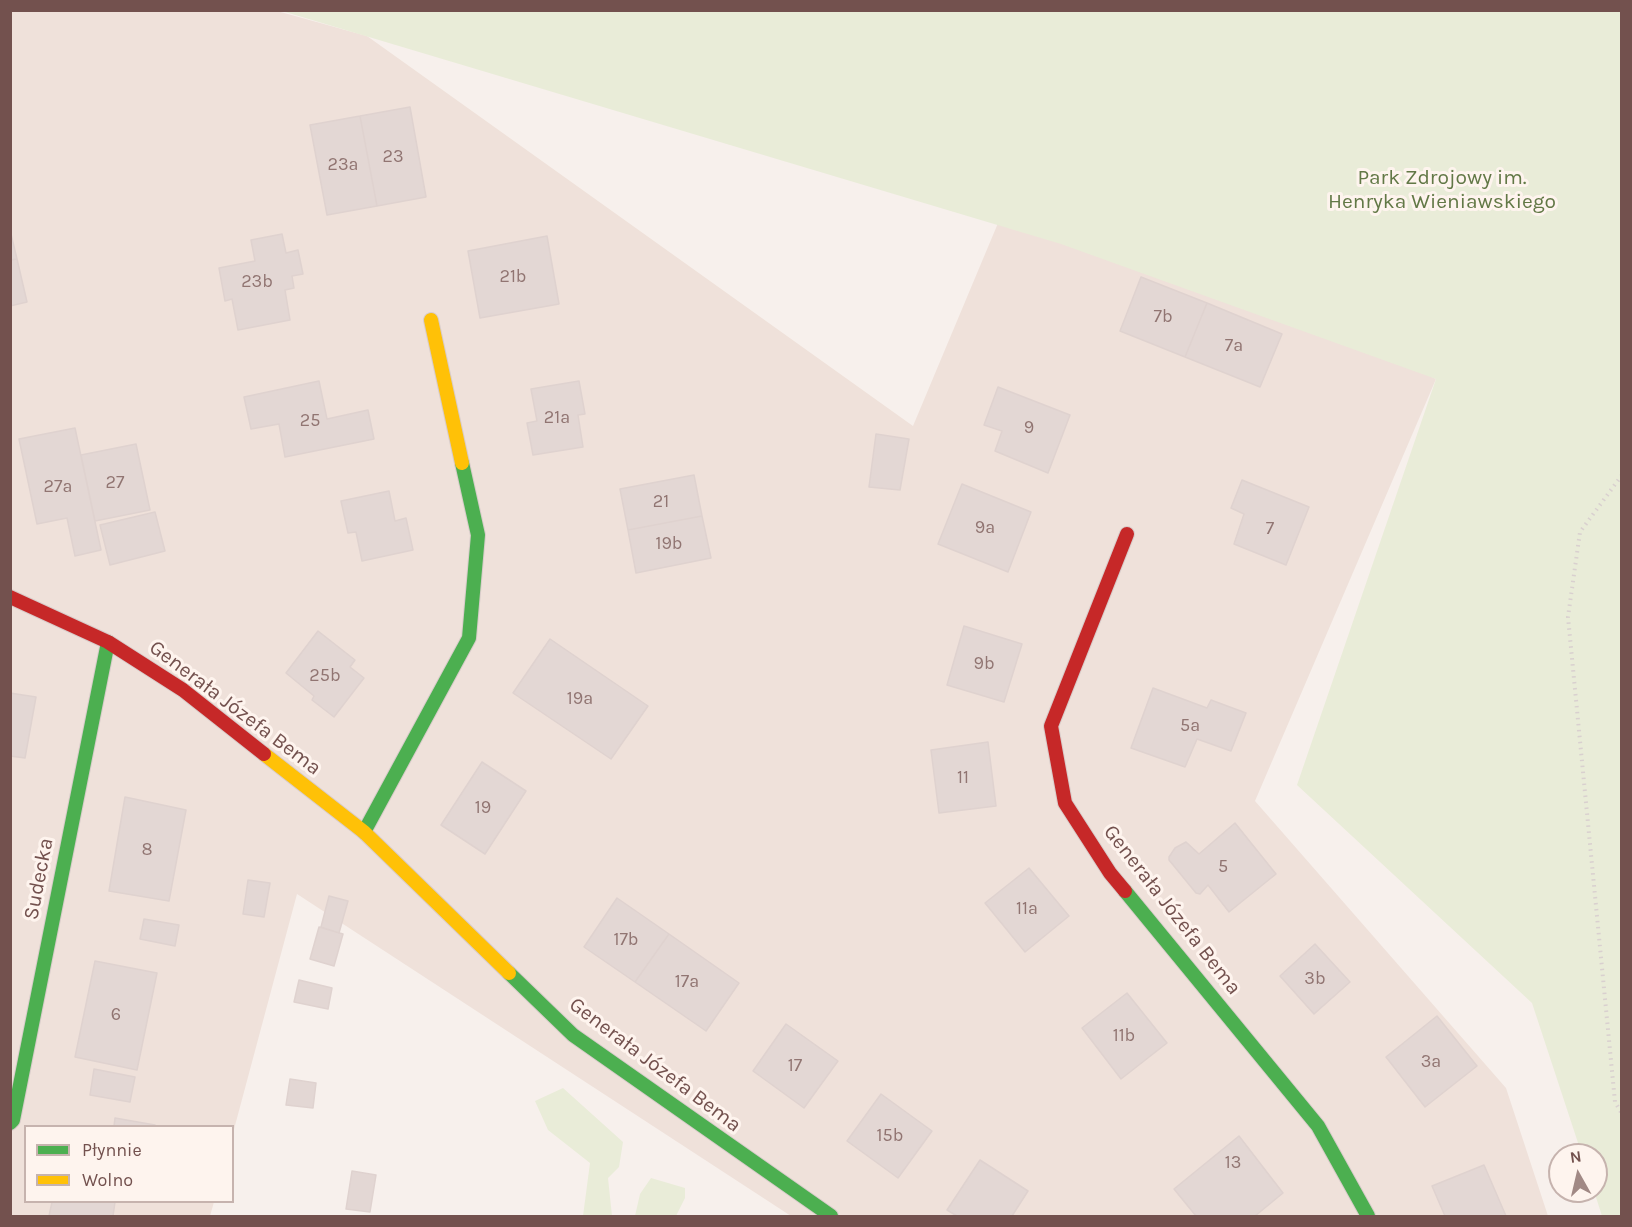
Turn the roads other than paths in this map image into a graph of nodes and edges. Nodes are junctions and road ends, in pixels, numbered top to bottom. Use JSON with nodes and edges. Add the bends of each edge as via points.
{"nodes":[{"id":1,"x":431,"y":320,"type":"dead end"},
{"id":2,"x":1127,"y":534,"type":"dead end"},
{"id":3,"x":10,"y":597,"type":"edge"},
{"id":4,"x":108,"y":642,"type":"junction"},
{"id":5,"x":364,"y":832,"type":"junction"},
{"id":6,"x":10,"y":1123,"type":"edge"},
{"id":7,"x":831,"y":1216,"type":"edge"},
{"id":8,"x":1368,"y":1216,"type":"edge"}],
"edges":[{"from":1,"to":5,"type":"street","via":[[478,535],[469,638]]},
{"from":2,"to":8,"type":"street","name":"Generała Józefa Bema","via":[[1052,726],[1065,803],[1110,873],[1318,1126]]},
{"from":3,"to":4,"type":"street","name":"Generała Józefa Bema"},
{"from":4,"to":5,"type":"street","name":"Generała Józefa Bema","via":[[183,690]]},
{"from":4,"to":6,"type":"street","name":"Sudecka","via":[[14,1120]]},
{"from":5,"to":7,"type":"street","name":"Generała Józefa Bema","via":[[573,1035]]}]}
